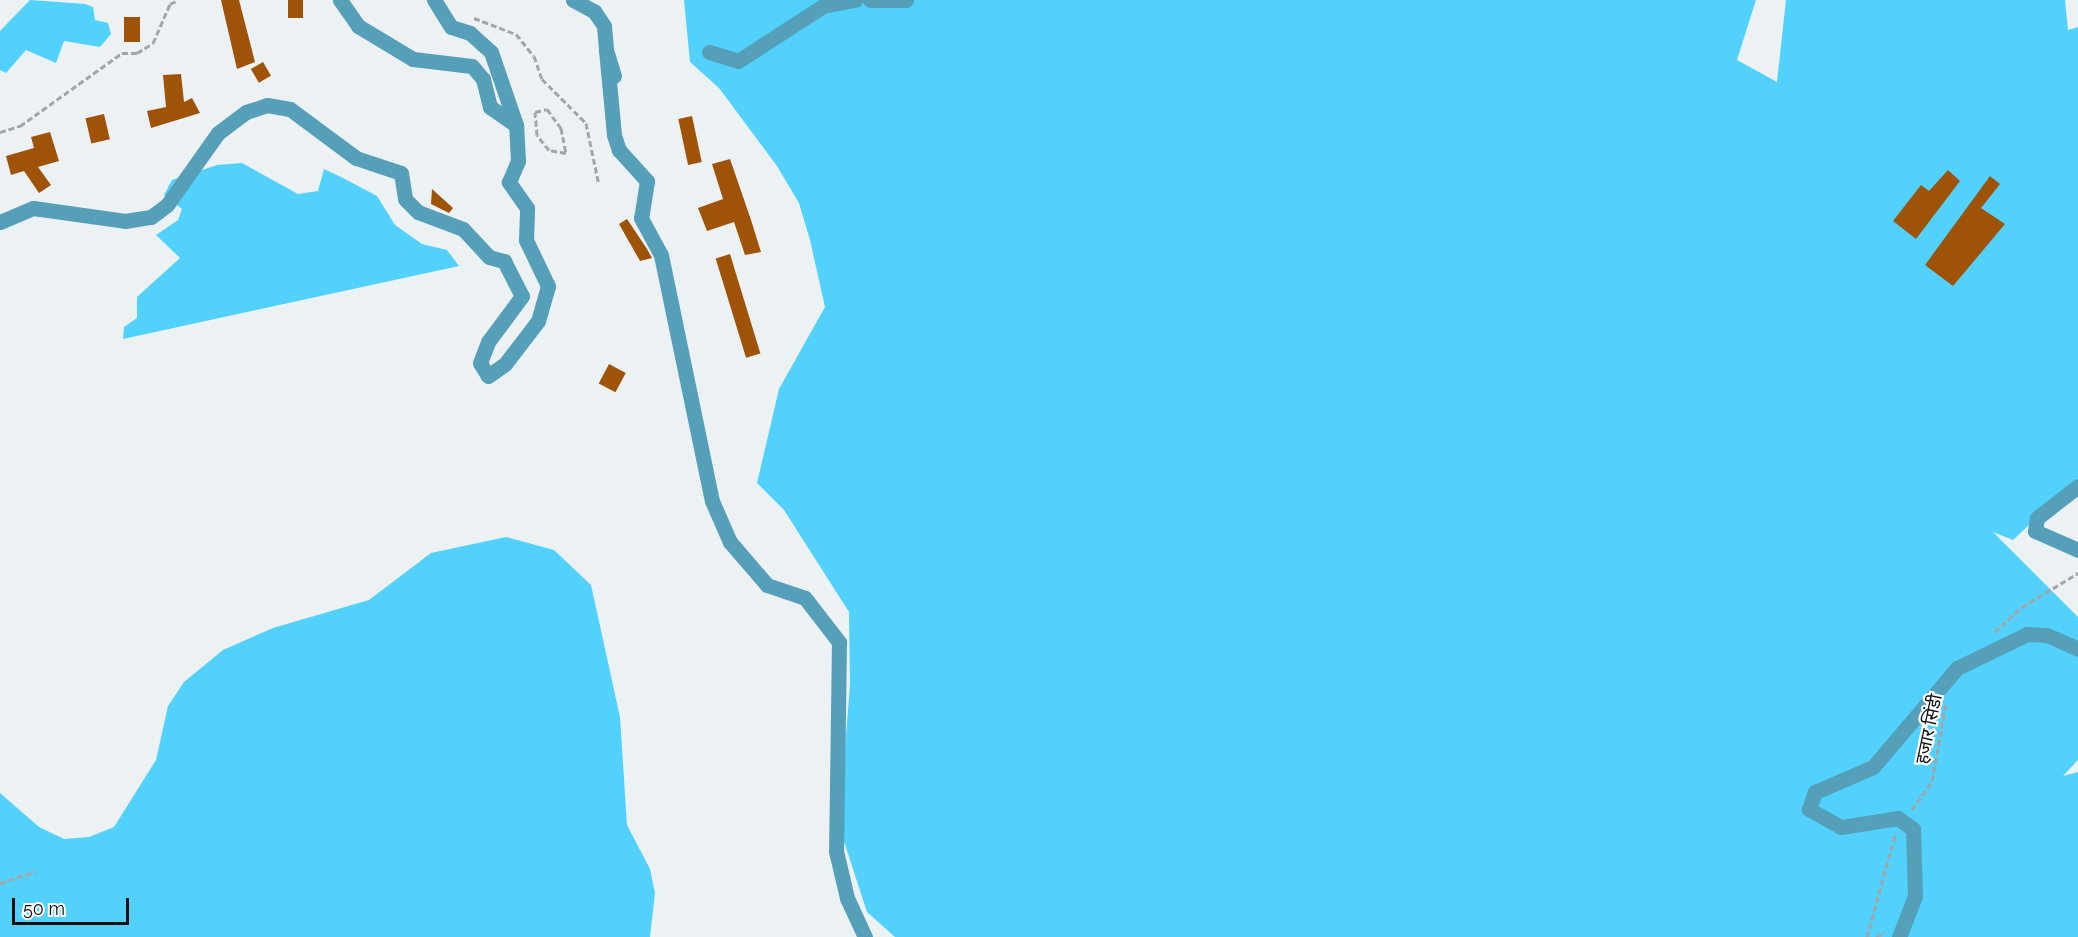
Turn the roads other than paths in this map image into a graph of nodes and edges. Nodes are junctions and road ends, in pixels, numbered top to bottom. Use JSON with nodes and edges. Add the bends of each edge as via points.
{"nodes":[{"id":1,"x":340,"y":0,"type":"edge"},
{"id":2,"x":434,"y":0,"type":"edge"},
{"id":3,"x":573,"y":0,"type":"edge"},
{"id":4,"x":855,"y":0,"type":"edge"},
{"id":5,"x":870,"y":0,"type":"edge"},
{"id":6,"x":906,"y":0,"type":"edge"},
{"id":7,"x":606,"y":50,"type":"junction"},
{"id":8,"x":709,"y":52,"type":"dead end"},
{"id":9,"x":614,"y":76,"type":"dead end"},
{"id":10,"x":516,"y":125,"type":"junction"},
{"id":11,"x":0,"y":222,"type":"edge"},
{"id":12,"x":2078,"y":486,"type":"edge"},
{"id":13,"x":2078,"y":550,"type":"edge"},
{"id":14,"x":2078,"y":649,"type":"edge"},
{"id":15,"x":865,"y":937,"type":"edge"},
{"id":16,"x":1899,"y":937,"type":"edge"}],
"edges":[{"from":1,"to":10,"type":"street","via":[[358,27],[413,59],[472,66],[483,79],[489,107]]},
{"from":2,"to":10,"type":"street","via":[[451,27],[470,33],[491,52]]},
{"from":3,"to":7,"type":"street","via":[[594,11],[604,26]]},
{"from":4,"to":8,"type":"street","via":[[823,6],[738,61]]},
{"from":5,"to":6,"type":"street"},
{"from":7,"to":9,"type":"street"},
{"from":7,"to":15,"type":"street","via":[[614,135],[619,150],[647,181],[641,218],[661,255],[712,501],[730,542],[767,585],[805,598],[839,642],[836,851],[847,898]]},
{"from":10,"to":11,"type":"street","via":[[518,161],[508,182],[527,208],[525,240],[548,286],[538,321],[505,364],[488,376],[480,363],[488,342],[522,296],[504,261],[489,257],[463,229],[418,212],[405,199],[401,173],[357,158],[290,109],[267,105],[246,112],[218,133],[167,205],[151,217],[125,221],[33,208]]},
{"from":12,"to":13,"type":"street","via":[[2037,518],[2035,531]]},
{"from":14,"to":16,"type":"street","via":[[2047,635],[2027,634],[1957,668],[1885,747],[1873,767],[1815,792],[1809,809],[1841,827],[1903,822],[1913,829],[1915,896]]}]}
